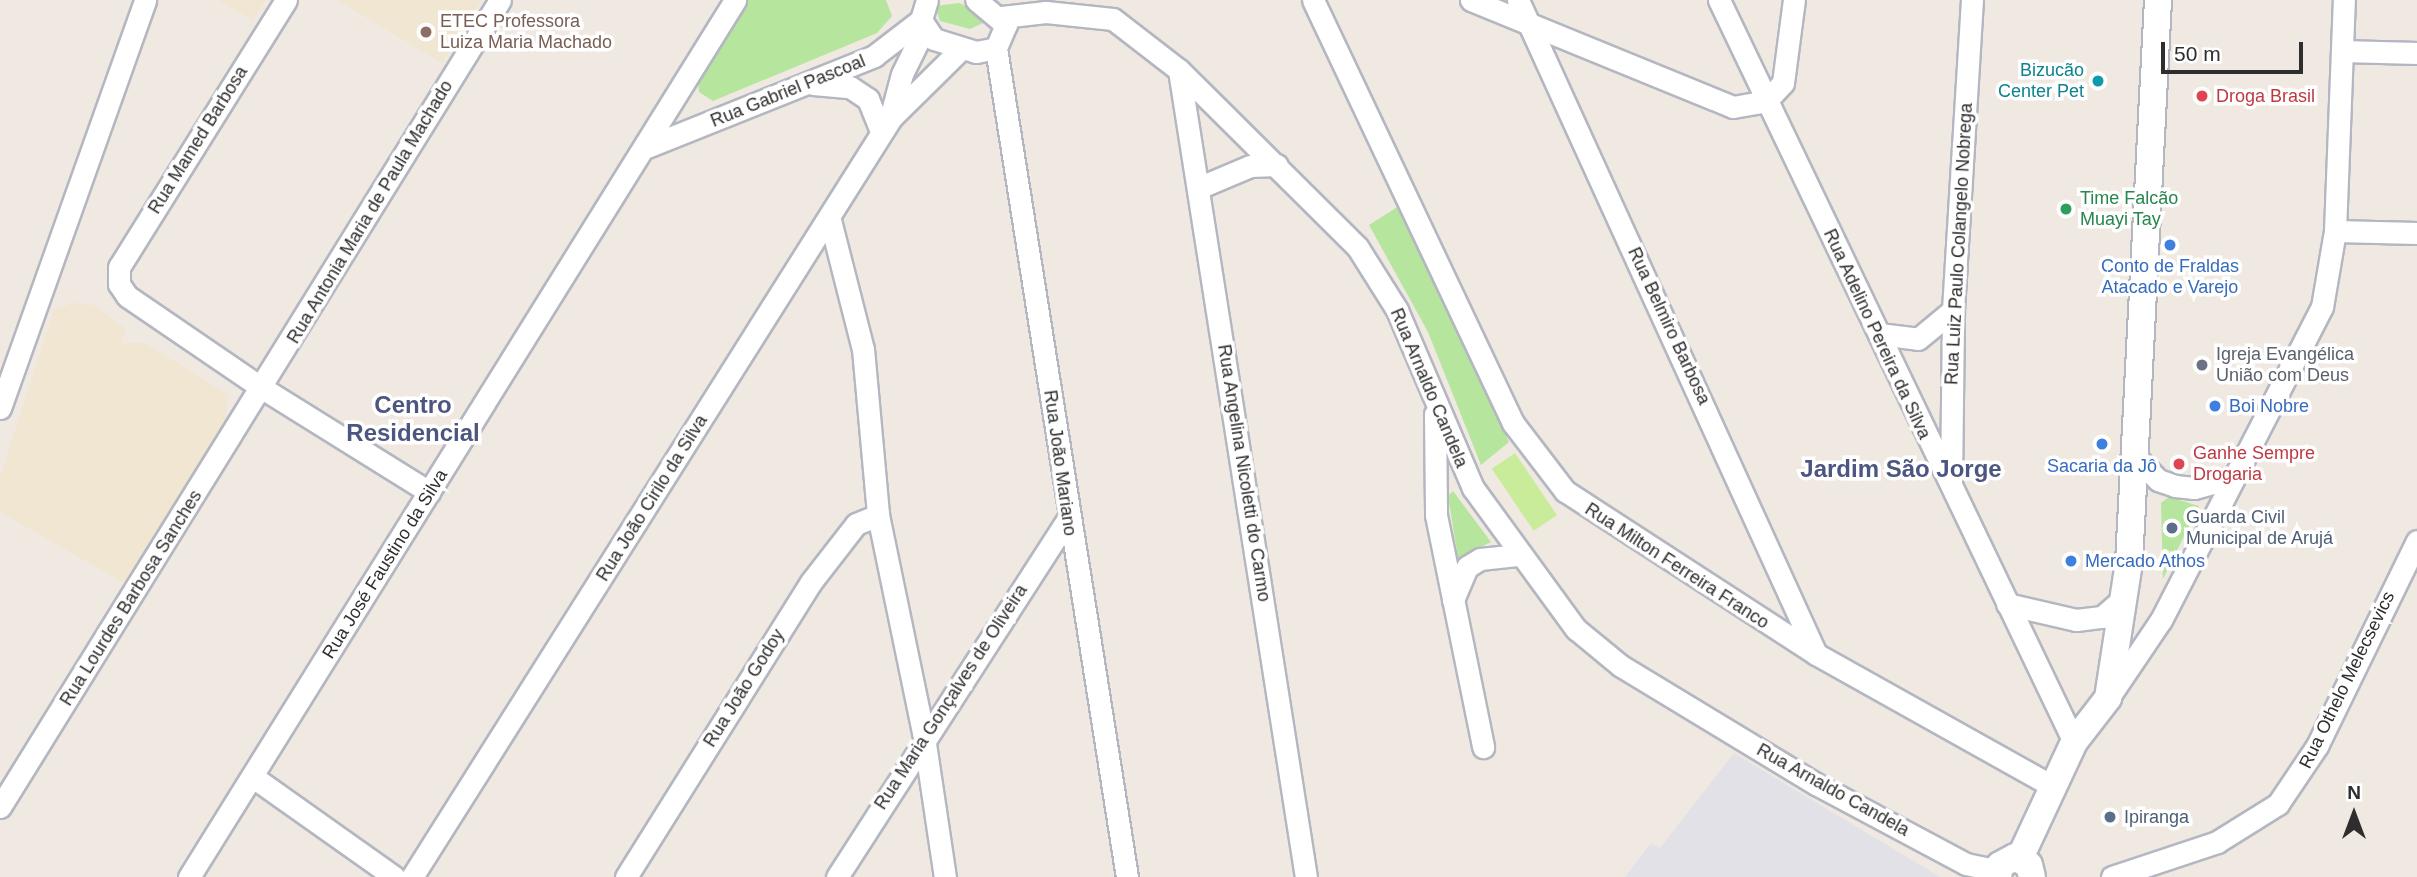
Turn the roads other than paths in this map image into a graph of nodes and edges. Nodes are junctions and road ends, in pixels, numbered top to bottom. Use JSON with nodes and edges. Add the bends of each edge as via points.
{"nodes":[{"id":1,"x":145,"y":0,"type":"edge"},
{"id":2,"x":286,"y":0,"type":"edge"},
{"id":3,"x":500,"y":0,"type":"edge"},
{"id":4,"x":735,"y":0,"type":"edge"},
{"id":5,"x":976,"y":0,"type":"edge"},
{"id":6,"x":1313,"y":0,"type":"edge"},
{"id":7,"x":1471,"y":0,"type":"edge"},
{"id":8,"x":1518,"y":0,"type":"edge"},
{"id":9,"x":1718,"y":0,"type":"edge"},
{"id":10,"x":1794,"y":0,"type":"edge"},
{"id":11,"x":1972,"y":0,"type":"edge"},
{"id":12,"x":2158,"y":0,"type":"edge"},
{"id":13,"x":2344,"y":0,"type":"edge"},
{"id":14,"x":1116,"y":10,"type":"edge"},
{"id":15,"x":922,"y":11,"type":"edge"},
{"id":16,"x":1002,"y":17,"type":"junction"},
{"id":17,"x":1531,"y":27,"type":"junction"},
{"id":18,"x":996,"y":48,"type":"junction"},
{"id":19,"x":961,"y":50,"type":"junction"},
{"id":20,"x":2342,"y":51,"type":"junction"},
{"id":21,"x":2417,"y":53,"type":"edge"},
{"id":22,"x":1179,"y":70,"type":"junction"},
{"id":23,"x":811,"y":84,"type":"junction"},
{"id":24,"x":1766,"y":101,"type":"junction"},
{"id":25,"x":886,"y":125,"type":"junction"},
{"id":26,"x":647,"y":147,"type":"junction"},
{"id":27,"x":1277,"y":165,"type":"junction"},
{"id":28,"x":1198,"y":188,"type":"junction"},
{"id":29,"x":830,"y":220,"type":"junction"},
{"id":30,"x":2335,"y":231,"type":"junction"},
{"id":31,"x":2417,"y":233,"type":"edge"},
{"id":32,"x":1953,"y":310,"type":"junction"},
{"id":33,"x":1879,"y":334,"type":"junction"},
{"id":34,"x":262,"y":388,"type":"junction"},
{"id":35,"x":0,"y":408,"type":"edge"},
{"id":36,"x":1435,"y":410,"type":"junction"},
{"id":37,"x":2134,"y":455,"type":"junction"},
{"id":38,"x":2232,"y":478,"type":"junction"},
{"id":39,"x":1951,"y":489,"type":"junction"},
{"id":40,"x":429,"y":492,"type":"junction"},
{"id":41,"x":878,"y":515,"type":"junction"},
{"id":42,"x":1068,"y":519,"type":"junction"},
{"id":43,"x":2417,"y":541,"type":"edge"},
{"id":44,"x":1517,"y":555,"type":"junction"},
{"id":45,"x":2123,"y":599,"type":"junction"},
{"id":46,"x":2007,"y":604,"type":"junction"},
{"id":47,"x":1451,"y":606,"type":"junction"},
{"id":48,"x":1816,"y":654,"type":"junction"},
{"id":49,"x":2108,"y":698,"type":"junction"},
{"id":50,"x":924,"y":737,"type":"junction"},
{"id":51,"x":2074,"y":743,"type":"junction"},
{"id":52,"x":1483,"y":747,"type":"dead end"},
{"id":53,"x":253,"y":777,"type":"junction"},
{"id":54,"x":2054,"y":787,"type":"junction"},
{"id":55,"x":0,"y":807,"type":"edge"},
{"id":56,"x":2012,"y":871,"type":"edge"},
{"id":57,"x":189,"y":877,"type":"edge"},
{"id":58,"x":394,"y":877,"type":"edge"},
{"id":59,"x":412,"y":877,"type":"edge"},
{"id":60,"x":626,"y":877,"type":"edge"},
{"id":61,"x":837,"y":877,"type":"edge"},
{"id":62,"x":945,"y":877,"type":"edge"},
{"id":63,"x":1127,"y":877,"type":"edge"},
{"id":64,"x":1306,"y":877,"type":"edge"},
{"id":65,"x":2112,"y":877,"type":"edge"}],
"edges":[{"from":1,"to":35,"type":"street"},
{"from":2,"to":34,"type":"street","name":"Rua Mamed Barbosa","via":[[119,267],[118,284],[127,296]]},
{"from":3,"to":34,"type":"street","name":"Rua Antonia Maria de Paula Machado"},
{"from":4,"to":26,"type":"street","name":"Rua José Faustino da Silva"},
{"from":5,"to":16,"type":"street"},
{"from":6,"to":48,"type":"street","name":"Rua Milton Ferreira Franco","via":[[1513,424],[1536,459],[1606,523]]},
{"from":7,"to":17,"type":"street"},
{"from":8,"to":17,"type":"street","name":"Rua Belmiro Barbosa"},
{"from":9,"to":24,"type":"street","name":"Rua Adelino Pereira da Silva"},
{"from":10,"to":24,"type":"street","via":[[1788,66]]},
{"from":11,"to":32,"type":"street","name":"Rua Luiz Paulo Colangelo Nobrega"},
{"from":12,"to":37,"type":"street"},
{"from":13,"to":20,"type":"street"},
{"from":14,"to":16,"type":"street","name":"Rua Arnaldo Candela"},
{"from":14,"to":22,"type":"street","name":"Rua Arnaldo Candela"},
{"from":15,"to":19,"type":"street"},
{"from":15,"to":23,"type":"street","name":"Rua Gabriel Pascoal","via":[[874,56]]},
{"from":15,"to":25,"type":"street","name":"Rua João Cirilo da Silva"},
{"from":16,"to":18,"type":"street","name":"Rua João Mariano","via":[[1006,33]]},
{"from":17,"to":24,"type":"street","via":[[1716,103]]},
{"from":17,"to":48,"type":"street","name":"Rua Belmiro Barbosa"},
{"from":18,"to":19,"type":"street"},
{"from":18,"to":42,"type":"street","name":"Rua João Mariano"},
{"from":19,"to":25,"type":"street","name":"Rua João Cirilo da Silva"},
{"from":20,"to":21,"type":"street"},
{"from":20,"to":30,"type":"street"},
{"from":22,"to":27,"type":"street","name":"Rua Arnaldo Candela"},
{"from":22,"to":28,"type":"street","name":"Rua Angelina Nicoletti do Carmo"},
{"from":23,"to":25,"type":"street","via":[[850,88],[868,99]]},
{"from":23,"to":26,"type":"street","name":"Rua Gabriel Pascoal"},
{"from":24,"to":33,"type":"street","name":"Rua Adelino Pereira da Silva"},
{"from":25,"to":29,"type":"street","name":"Rua João Cirilo da Silva"},
{"from":26,"to":40,"type":"street","name":"Rua José Faustino da Silva"},
{"from":27,"to":28,"type":"street","via":[[1250,166]]},
{"from":27,"to":36,"type":"street","name":"Rua Arnaldo Candela","via":[[1359,248],[1384,287]]},
{"from":28,"to":64,"type":"street","name":"Rua Angelina Nicoletti do Carmo"},
{"from":29,"to":41,"type":"street","via":[[863,349]]},
{"from":29,"to":59,"type":"street","name":"Rua João Cirilo da Silva"},
{"from":30,"to":31,"type":"street"},
{"from":30,"to":38,"type":"street","via":[[2322,307]]},
{"from":32,"to":33,"type":"street","via":[[1918,339]]},
{"from":32,"to":39,"type":"street","name":"Rua Luiz Paulo Colangelo Nobrega"},
{"from":33,"to":39,"type":"street","name":"Rua Adelino Pereira da Silva"},
{"from":34,"to":40,"type":"street"},
{"from":34,"to":55,"type":"street","name":"Rua Lourdes Barbosa Sanches"},
{"from":36,"to":44,"type":"street","name":"Rua Arnaldo Candela","via":[[1473,488]]},
{"from":36,"to":47,"type":"street","via":[[1436,515]]},
{"from":37,"to":38,"type":"street","via":[[2158,480],[2175,486],[2194,488]]},
{"from":37,"to":45,"type":"street"},
{"from":38,"to":49,"type":"street","via":[[2161,620]]},
{"from":39,"to":46,"type":"street","name":"Rua Adelino Pereira da Silva"},
{"from":40,"to":53,"type":"street","name":"Rua José Faustino da Silva"},
{"from":41,"to":50,"type":"street"},
{"from":41,"to":60,"type":"street","name":"Rua João Godoy","via":[[856,524],[811,582]]},
{"from":42,"to":50,"type":"street","name":"Rua Maria Gonçalves de Oliveira"},
{"from":42,"to":63,"type":"street","name":"Rua João Mariano"},
{"from":43,"to":65,"type":"street","name":"Rua Othelo Melecsevics","via":[[2317,746],[2278,804],[2217,842]]},
{"from":44,"to":47,"type":"street","via":[[1480,559],[1467,567]]},
{"from":44,"to":56,"type":"street","name":"Rua Arnaldo Candela","via":[[1576,629],[1621,666],[1816,784],[1966,864]]},
{"from":45,"to":46,"type":"street","via":[[2102,617],[2076,620]]},
{"from":45,"to":49,"type":"street"},
{"from":46,"to":51,"type":"street","name":"Rua Adelino Pereira da Silva"},
{"from":47,"to":52,"type":"street"},
{"from":48,"to":54,"type":"street","name":"Rua Milton Ferreira Franco"},
{"from":49,"to":51,"type":"street"},
{"from":50,"to":61,"type":"street","name":"Rua Maria Gonçalves de Oliveira"},
{"from":50,"to":62,"type":"street"},
{"from":51,"to":54,"type":"street"},
{"from":53,"to":57,"type":"street","name":"Rua José Faustino da Silva"},
{"from":53,"to":58,"type":"street"},
{"from":54,"to":56,"type":"street"}]}
